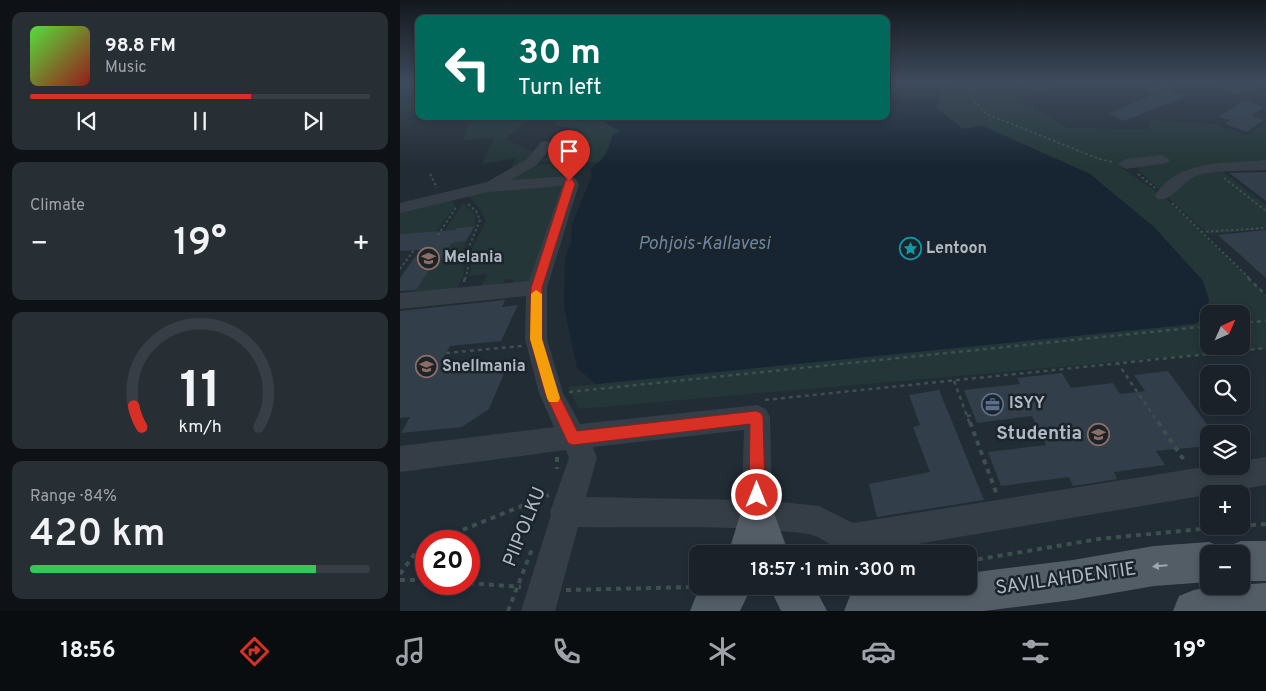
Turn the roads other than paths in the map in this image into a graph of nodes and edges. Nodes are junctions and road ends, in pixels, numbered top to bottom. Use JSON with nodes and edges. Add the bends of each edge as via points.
{"nodes":[{"id":1,"x":546,"y":145,"type":"dead end"},
{"id":2,"x":1162,"y":160,"type":"dead end"},
{"id":3,"x":1126,"y":164,"type":"road end"},
{"id":4,"x":1266,"y":165,"type":"edge"},
{"id":5,"x":488,"y":186,"type":"junction"},
{"id":6,"x":1163,"y":195,"type":"road end"},
{"id":7,"x":400,"y":208,"type":"edge"},
{"id":8,"x":536,"y":288,"type":"junction"},
{"id":9,"x":400,"y":301,"type":"edge"},
{"id":10,"x":565,"y":439,"type":"junction"},
{"id":11,"x":400,"y":459,"type":"edge"},
{"id":12,"x":1266,"y":472,"type":"edge"},
{"id":13,"x":557,"y":502,"type":"junction"},
{"id":14,"x":757,"y":515,"type":"junction"},
{"id":15,"x":749,"y":545,"type":"edge"},
{"id":16,"x":767,"y":545,"type":"edge"},
{"id":17,"x":1250,"y":560,"type":"edge"},
{"id":18,"x":1266,"y":561,"type":"edge"},
{"id":19,"x":1200,"y":563,"type":"edge"},
{"id":20,"x":726,"y":595,"type":"edge"},
{"id":21,"x":795,"y":595,"type":"edge"},
{"id":22,"x":1266,"y":604,"type":"edge"},
{"id":23,"x":538,"y":611,"type":"edge"},
{"id":24,"x":711,"y":611,"type":"edge"},
{"id":25,"x":806,"y":611,"type":"edge"},
{"id":26,"x":864,"y":611,"type":"edge"},
{"id":27,"x":1194,"y":611,"type":"edge"}],
"edges":[{"from":1,"to":5,"type":"street","via":[[532,162]]},
{"from":2,"to":3,"type":"street"},
{"from":4,"to":6,"type":"street","via":[[1192,171]]},
{"from":5,"to":7,"type":"street"},
{"from":5,"to":8,"type":"street","via":[[569,181]]},
{"from":8,"to":9,"type":"street"},
{"from":8,"to":10,"type":"street","via":[[536,339]]},
{"from":10,"to":11,"type":"street"},
{"from":10,"to":13,"type":"street","via":[[581,451],[583,458]]},
{"from":10,"to":14,"type":"street","via":[[756,417]]},
{"from":12,"to":14,"type":"street","via":[[853,539],[819,521]]},
{"from":13,"to":14,"type":"street"},
{"from":13,"to":23,"type":"street"},
{"from":14,"to":15,"type":"main road"},
{"from":14,"to":16,"type":"main road"},
{"from":17,"to":18,"type":"main road"},
{"from":19,"to":26,"type":"main road","name":"SAVILAHDENTIE","one_way":true,"via":[[993,589]]},
{"from":20,"to":24,"type":"main road"},
{"from":21,"to":25,"type":"main road"},
{"from":22,"to":27,"type":"main road"}]}
